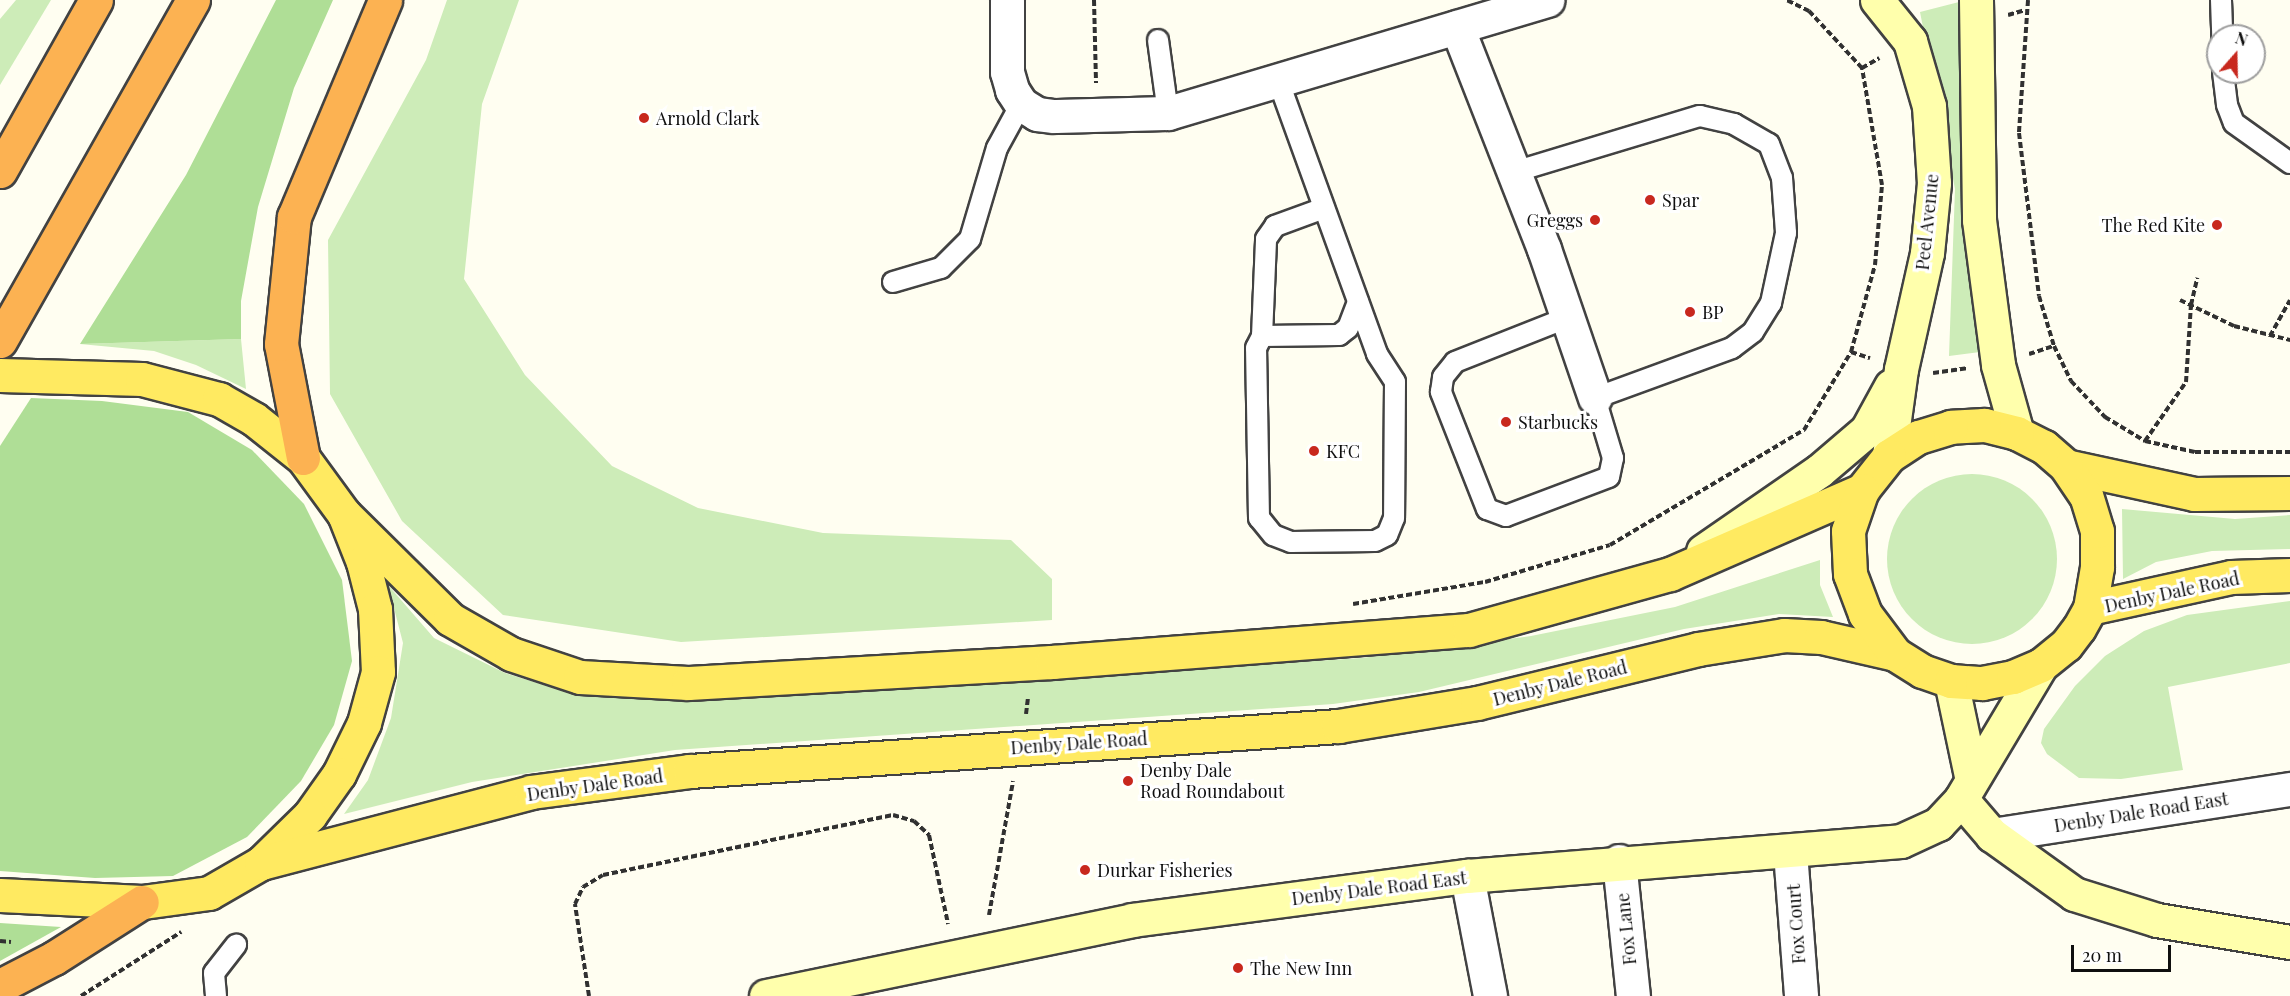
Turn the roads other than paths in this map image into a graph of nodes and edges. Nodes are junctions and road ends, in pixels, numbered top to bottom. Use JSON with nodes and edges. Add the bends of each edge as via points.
{"nodes":[{"id":1,"x":96,"y":0,"type":"edge"},
{"id":2,"x":193,"y":0,"type":"edge"},
{"id":3,"x":385,"y":0,"type":"edge"},
{"id":4,"x":1007,"y":0,"type":"edge"},
{"id":5,"x":1548,"y":0,"type":"edge"},
{"id":6,"x":1877,"y":0,"type":"edge"},
{"id":7,"x":1976,"y":0,"type":"edge"},
{"id":8,"x":2221,"y":0,"type":"edge"},
{"id":9,"x":2222,"y":24,"type":"edge"},
{"id":10,"x":1457,"y":27,"type":"junction"},
{"id":11,"x":1158,"y":40,"type":"dead end"},
{"id":12,"x":1278,"y":80,"type":"junction"},
{"id":13,"x":2224,"y":84,"type":"edge"},
{"id":14,"x":1021,"y":104,"type":"junction"},
{"id":15,"x":1168,"y":112,"type":"junction"},
{"id":16,"x":2290,"y":163,"type":"edge"},
{"id":17,"x":0,"y":171,"type":"edge"},
{"id":18,"x":1514,"y":172,"type":"junction"},
{"id":19,"x":1324,"y":208,"type":"junction"},
{"id":20,"x":893,"y":282,"type":"dead end"},
{"id":21,"x":1358,"y":302,"type":"junction"},
{"id":22,"x":1566,"y":318,"type":"junction"},
{"id":23,"x":1262,"y":336,"type":"junction"},
{"id":24,"x":0,"y":341,"type":"edge"},
{"id":25,"x":1901,"y":369,"type":"junction"},
{"id":26,"x":0,"y":375,"type":"edge"},
{"id":27,"x":1594,"y":398,"type":"junction"},
{"id":28,"x":2017,"y":433,"type":"junction"},
{"id":29,"x":1889,"y":456,"type":"junction"},
{"id":30,"x":303,"y":458,"type":"junction"},
{"id":31,"x":2066,"y":466,"type":"junction"},
{"id":32,"x":1862,"y":490,"type":"junction"},
{"id":33,"x":2290,"y":493,"type":"edge"},
{"id":34,"x":344,"y":514,"type":"junction"},
{"id":35,"x":1670,"y":574,"type":"junction"},
{"id":36,"x":2290,"y":575,"type":"edge"},
{"id":37,"x":2090,"y":608,"type":"junction"},
{"id":38,"x":1895,"y":654,"type":"junction"},
{"id":39,"x":2041,"y":665,"type":"junction"},
{"id":40,"x":1952,"y":681,"type":"junction"},
{"id":41,"x":1966,"y":788,"type":"junction"},
{"id":42,"x":2290,"y":789,"type":"edge"},
{"id":43,"x":1992,"y":835,"type":"junction"},
{"id":44,"x":1790,"y":852,"type":"junction"},
{"id":45,"x":1619,"y":861,"type":"junction"},
{"id":46,"x":261,"y":863,"type":"junction"},
{"id":47,"x":1467,"y":876,"type":"junction"},
{"id":48,"x":0,"y":895,"type":"edge"},
{"id":49,"x":142,"y":902,"type":"junction"},
{"id":50,"x":2290,"y":942,"type":"edge"},
{"id":51,"x":236,"y":945,"type":"dead end"},
{"id":52,"x":0,"y":986,"type":"edge"},
{"id":53,"x":216,"y":996,"type":"edge"},
{"id":54,"x":766,"y":996,"type":"edge"},
{"id":55,"x":1490,"y":996,"type":"edge"},
{"id":56,"x":1633,"y":996,"type":"edge"},
{"id":57,"x":1801,"y":996,"type":"edge"}],
"edges":[{"from":1,"to":17,"type":"highway"},
{"from":2,"to":24,"type":"highway"},
{"from":3,"to":30,"type":"highway","via":[[294,217],[281,344]]},
{"from":4,"to":14,"type":"street","via":[[1007,72]]},
{"from":5,"to":10,"type":"street"},
{"from":6,"to":25,"type":"street","name":"Peel Avenue","via":[[1910,41],[1929,106],[1934,183],[1927,253]]},
{"from":7,"to":28,"type":"street","via":[[1979,220],[1998,365]]},
{"from":8,"to":9,"type":"lane"},
{"from":10,"to":12,"type":"street"},
{"from":10,"to":18,"type":"street"},
{"from":11,"to":15,"type":"lane"},
{"from":12,"to":15,"type":"street"},
{"from":12,"to":19,"type":"lane"},
{"from":13,"to":16,"type":"lane","via":[[2226,105],[2234,123]]},
{"from":14,"to":15,"type":"street","via":[[1037,114]]},
{"from":14,"to":20,"type":"lane","via":[[997,148],[970,239],[941,268]]},
{"from":18,"to":22,"type":"street"},
{"from":18,"to":27,"type":"lane","via":[[1700,116],[1734,124],[1769,144],[1782,178],[1786,232],[1771,303],[1753,332],[1732,348]]},
{"from":19,"to":21,"type":"lane"},
{"from":19,"to":23,"type":"lane","via":[[1275,226],[1266,239]]},
{"from":21,"to":23,"type":"lane","via":[[1348,328],[1339,335]]},
{"from":21,"to":23,"type":"lane","via":[[1377,354],[1395,382],[1394,519],[1387,535],[1375,542],[1291,542],[1273,535],[1259,518],[1256,348]]},
{"from":22,"to":27,"type":"street"},
{"from":22,"to":27,"type":"lane","via":[[1455,362],[1443,377],[1441,392],[1487,509],[1506,516],[1608,477],[1613,458]]},
{"from":25,"to":29,"type":"street","name":"Peel Avenue"},
{"from":25,"to":35,"type":"street","via":[[1867,430],[1819,471]]},
{"from":26,"to":30,"type":"main road","via":[[142,379],[186,387],[219,399],[254,419]]},
{"from":28,"to":29,"type":"main road","name":"Denby Dale Road","via":[[1984,425],[1951,427],[1918,437]]},
{"from":28,"to":31,"type":"main road","name":"Denby Dale Road","via":[[2044,447]]},
{"from":29,"to":32,"type":"main road","name":"Denby Dale Road"},
{"from":30,"to":34,"type":"main road"},
{"from":31,"to":33,"type":"main road","name":"Denby Dale Road","via":[[2194,494]]},
{"from":31,"to":37,"type":"main road","name":"Denby Dale Road","via":[[2086,496],[2097,531],[2097,567]]},
{"from":32,"to":35,"type":"main road","name":"Denby Dale Road"},
{"from":32,"to":38,"type":"main road","name":"Denby Dale Road","via":[[1848,531],[1850,574],[1865,614]]},
{"from":34,"to":35,"type":"main road","name":"Denby Dale Road","via":[[450,619],[511,654],[580,677],[688,682],[1052,662],[1469,630]]},
{"from":34,"to":46,"type":"main road","via":[[363,561],[375,609],[378,672],[364,723],[339,774],[310,814]]},
{"from":36,"to":37,"type":"main road","name":"Denby Dale Road","via":[[2231,577]]},
{"from":37,"to":39,"type":"main road","name":"Denby Dale Road","via":[[2066,645]]},
{"from":38,"to":40,"type":"main road","name":"Denby Dale Road","via":[[1922,671]]},
{"from":38,"to":46,"type":"main road","name":"Denby Dale Road","via":[[1821,637],[1784,635],[1698,649],[1477,704],[1338,726],[690,771],[531,792]]},
{"from":39,"to":40,"type":"main road","name":"Denby Dale Road","via":[[2013,677],[1982,683]]},
{"from":39,"to":41,"type":"street","name":"Denby Dale Road East"},
{"from":40,"to":41,"type":"street"},
{"from":41,"to":43,"type":"street"},
{"from":41,"to":44,"type":"street","name":"Denby Dale Road East","via":[[1938,824],[1901,841]]},
{"from":42,"to":43,"type":"street","name":"Denby Dale Road East"},
{"from":43,"to":50,"type":"street","via":[[2074,894],[2113,909]]},
{"from":44,"to":45,"type":"street","name":"Denby Dale Road East"},
{"from":44,"to":57,"type":"street","name":"Fox Court"},
{"from":45,"to":47,"type":"street","name":"Denby Dale Road East"},
{"from":45,"to":56,"type":"street","name":"Fox Lane"},
{"from":46,"to":49,"type":"main road","via":[[209,893]]},
{"from":47,"to":54,"type":"street","name":"Denby Dale Road East","via":[[1131,921]]},
{"from":47,"to":55,"type":"street"},
{"from":48,"to":49,"type":"main road"},
{"from":49,"to":52,"type":"highway","via":[[54,958]]},
{"from":51,"to":53,"type":"lane","via":[[214,973]]}]}
